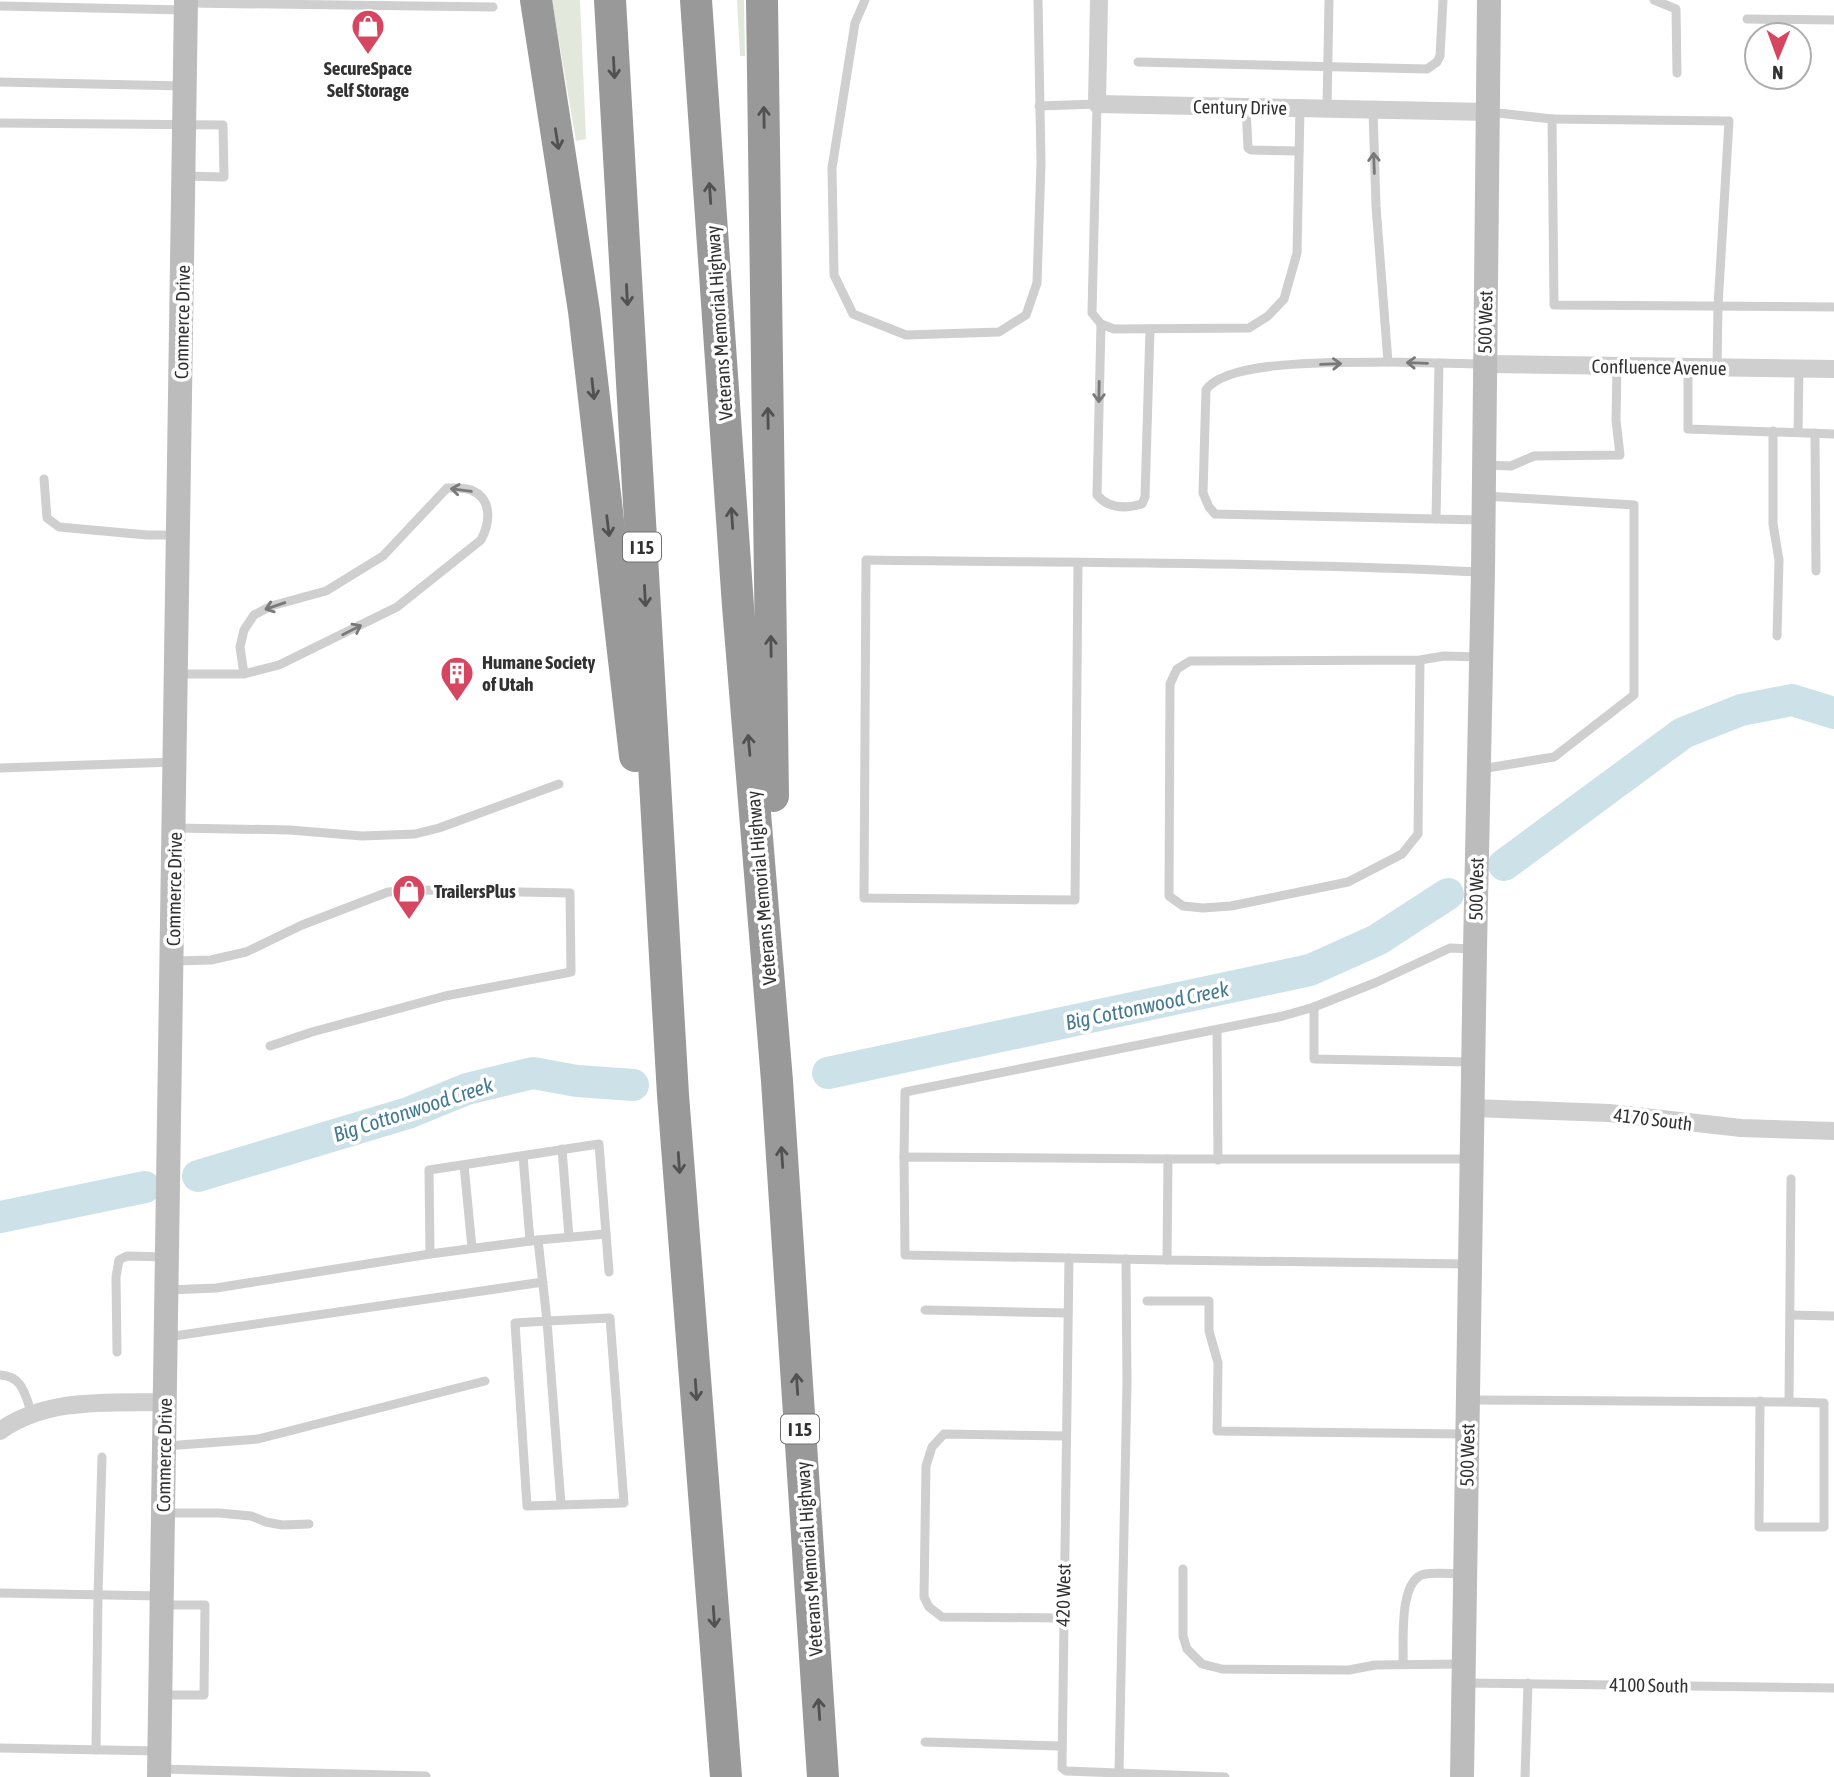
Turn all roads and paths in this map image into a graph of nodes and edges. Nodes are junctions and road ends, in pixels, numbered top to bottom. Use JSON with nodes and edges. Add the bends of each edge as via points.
{"nodes":[{"id":1,"x":536,"y":0,"type":"edge"},
{"id":2,"x":610,"y":0,"type":"edge"},
{"id":3,"x":696,"y":0,"type":"edge"},
{"id":4,"x":762,"y":0,"type":"edge"},
{"id":5,"x":865,"y":0,"type":"edge"},
{"id":6,"x":1038,"y":0,"type":"edge"},
{"id":7,"x":1099,"y":0,"type":"edge"},
{"id":8,"x":1329,"y":0,"type":"edge"},
{"id":9,"x":1443,"y":0,"type":"edge"},
{"id":10,"x":1489,"y":0,"type":"edge"},
{"id":11,"x":1654,"y":0,"type":"edge"},
{"id":12,"x":186,"y":4,"type":"edge"},
{"id":13,"x":0,"y":6,"type":"edge"},
{"id":14,"x":494,"y":8,"type":"dead end"},
{"id":15,"x":1747,"y":19,"type":"dead end"},
{"id":16,"x":1834,"y":20,"type":"edge"},
{"id":17,"x":1138,"y":62,"type":"dead end"},
{"id":18,"x":1328,"y":66,"type":"junction"},
{"id":19,"x":1677,"y":73,"type":"dead end"},
{"id":20,"x":0,"y":82,"type":"edge"},
{"id":21,"x":185,"y":86,"type":"junction"},
{"id":22,"x":1097,"y":104,"type":"junction"},
{"id":23,"x":1039,"y":106,"type":"junction"},
{"id":24,"x":1246,"y":107,"type":"junction"},
{"id":25,"x":1300,"y":109,"type":"junction"},
{"id":26,"x":1327,"y":109,"type":"junction"},
{"id":27,"x":1373,"y":110,"type":"junction"},
{"id":28,"x":1488,"y":112,"type":"junction"},
{"id":29,"x":1552,"y":119,"type":"junction"},
{"id":30,"x":0,"y":123,"type":"edge"},
{"id":31,"x":184,"y":124,"type":"junction"},
{"id":32,"x":1299,"y":151,"type":"junction"},
{"id":33,"x":184,"y":176,"type":"junction"},
{"id":34,"x":1718,"y":306,"type":"junction"},
{"id":35,"x":1834,"y":307,"type":"edge"},
{"id":36,"x":1101,"y":324,"type":"junction"},
{"id":37,"x":1150,"y":329,"type":"junction"},
{"id":38,"x":1388,"y":362,"type":"junction"},
{"id":39,"x":1439,"y":363,"type":"junction"},
{"id":40,"x":1485,"y":364,"type":"junction"},
{"id":41,"x":1617,"y":366,"type":"junction"},
{"id":42,"x":1688,"y":368,"type":"junction"},
{"id":43,"x":1717,"y":368,"type":"junction"},
{"id":44,"x":1799,"y":369,"type":"junction"},
{"id":45,"x":1834,"y":369,"type":"edge"},
{"id":46,"x":1773,"y":431,"type":"junction"},
{"id":47,"x":1798,"y":432,"type":"junction"},
{"id":48,"x":1815,"y":433,"type":"junction"},
{"id":49,"x":1834,"y":434,"type":"edge"},
{"id":50,"x":1485,"y":465,"type":"junction"},
{"id":51,"x":44,"y":479,"type":"dead end"},
{"id":52,"x":1484,"y":508,"type":"junction"},
{"id":53,"x":1436,"y":519,"type":"junction"},
{"id":54,"x":179,"y":535,"type":"junction"},
{"id":55,"x":1078,"y":563,"type":"junction"},
{"id":56,"x":1816,"y":570,"type":"dead end"},
{"id":57,"x":1483,"y":572,"type":"junction"},
{"id":58,"x":1777,"y":636,"type":"dead end"},
{"id":59,"x":1482,"y":657,"type":"junction"},
{"id":60,"x":1420,"y":660,"type":"junction"},
{"id":61,"x":177,"y":674,"type":"junction"},
{"id":62,"x":244,"y":674,"type":"junction"},
{"id":63,"x":176,"y":762,"type":"junction"},
{"id":64,"x":0,"y":768,"type":"edge"},
{"id":65,"x":1479,"y":769,"type":"junction"},
{"id":66,"x":559,"y":784,"type":"dead end"},
{"id":67,"x":175,"y":828,"type":"junction"},
{"id":68,"x":1475,"y":948,"type":"junction"},
{"id":69,"x":173,"y":961,"type":"junction"},
{"id":70,"x":1314,"y":1007,"type":"junction"},
{"id":71,"x":1217,"y":1030,"type":"junction"},
{"id":72,"x":270,"y":1046,"type":"dead end"},
{"id":73,"x":1474,"y":1062,"type":"junction"},
{"id":74,"x":777,"y":1081,"type":"junction"},
{"id":75,"x":673,"y":1095,"type":"junction"},
{"id":76,"x":1473,"y":1108,"type":"junction"},
{"id":77,"x":1834,"y":1131,"type":"edge"},
{"id":78,"x":562,"y":1149,"type":"junction"},
{"id":79,"x":523,"y":1156,"type":"junction"},
{"id":80,"x":904,"y":1157,"type":"junction"},
{"id":81,"x":1168,"y":1159,"type":"junction"},
{"id":82,"x":1472,"y":1159,"type":"junction"},
{"id":83,"x":1218,"y":1160,"type":"junction"},
{"id":84,"x":464,"y":1165,"type":"junction"},
{"id":85,"x":1791,"y":1179,"type":"dead end"},
{"id":86,"x":606,"y":1234,"type":"junction"},
{"id":87,"x":569,"y":1237,"type":"junction"},
{"id":88,"x":534,"y":1240,"type":"junction"},
{"id":89,"x":472,"y":1248,"type":"junction"},
{"id":90,"x":430,"y":1254,"type":"junction"},
{"id":91,"x":169,"y":1257,"type":"junction"},
{"id":92,"x":1069,"y":1258,"type":"junction"},
{"id":93,"x":1126,"y":1259,"type":"junction"},
{"id":94,"x":1167,"y":1259,"type":"junction"},
{"id":95,"x":1470,"y":1264,"type":"junction"},
{"id":96,"x":609,"y":1272,"type":"dead end"},
{"id":97,"x":543,"y":1282,"type":"junction"},
{"id":98,"x":168,"y":1290,"type":"junction"},
{"id":99,"x":1147,"y":1301,"type":"dead end"},
{"id":100,"x":925,"y":1310,"type":"dead end"},
{"id":101,"x":1068,"y":1313,"type":"junction"},
{"id":102,"x":1790,"y":1315,"type":"junction"},
{"id":103,"x":1834,"y":1316,"type":"edge"},
{"id":104,"x":547,"y":1321,"type":"junction"},
{"id":105,"x":166,"y":1337,"type":"junction"},
{"id":106,"x":117,"y":1352,"type":"dead end"},
{"id":107,"x":0,"y":1375,"type":"edge"},
{"id":108,"x":485,"y":1381,"type":"dead end"},
{"id":109,"x":1468,"y":1400,"type":"junction"},
{"id":110,"x":1760,"y":1401,"type":"junction"},
{"id":111,"x":165,"y":1402,"type":"junction"},
{"id":112,"x":1789,"y":1402,"type":"junction"},
{"id":113,"x":32,"y":1414,"type":"junction"},
{"id":114,"x":0,"y":1431,"type":"edge"},
{"id":115,"x":1467,"y":1434,"type":"junction"},
{"id":116,"x":1066,"y":1436,"type":"junction"},
{"id":117,"x":165,"y":1446,"type":"junction"},
{"id":118,"x":103,"y":1457,"type":"dead end"},
{"id":119,"x":561,"y":1504,"type":"junction"},
{"id":120,"x":164,"y":1513,"type":"junction"},
{"id":121,"x":309,"y":1524,"type":"dead end"},
{"id":122,"x":1183,"y":1569,"type":"dead end"},
{"id":123,"x":1466,"y":1574,"type":"junction"},
{"id":124,"x":0,"y":1592,"type":"edge"},
{"id":125,"x":98,"y":1595,"type":"junction"},
{"id":126,"x":162,"y":1600,"type":"junction"},
{"id":127,"x":1063,"y":1618,"type":"junction"},
{"id":128,"x":1403,"y":1664,"type":"junction"},
{"id":129,"x":1464,"y":1674,"type":"junction"},
{"id":130,"x":1528,"y":1683,"type":"junction"},
{"id":131,"x":1834,"y":1688,"type":"edge"},
{"id":132,"x":160,"y":1695,"type":"junction"},
{"id":133,"x":925,"y":1742,"type":"dead end"},
{"id":134,"x":1060,"y":1746,"type":"junction"},
{"id":135,"x":0,"y":1748,"type":"edge"},
{"id":136,"x":96,"y":1750,"type":"junction"},
{"id":137,"x":160,"y":1766,"type":"edge"},
{"id":138,"x":1119,"y":1773,"type":"junction"},
{"id":139,"x":426,"y":1776,"type":"edge"},
{"id":140,"x":726,"y":1777,"type":"edge"},
{"id":141,"x":824,"y":1777,"type":"edge"},
{"id":142,"x":1225,"y":1777,"type":"edge"},
{"id":143,"x":1462,"y":1777,"type":"edge"},
{"id":144,"x":1525,"y":1777,"type":"edge"}],
"edges":[{"from":1,"to":75,"type":"highway","one_way":true,"via":[[584,311]]},
{"from":2,"to":75,"type":"highway","number":"I 15","one_way":true},
{"from":74,"to":3,"type":"highway","name":"Veterans Memorial Highway","number":"I 15","one_way":true},
{"from":74,"to":4,"type":"highway","one_way":true},
{"from":5,"to":23,"type":"lane","via":[[855,23],[832,167],[834,275],[853,314],[906,335],[999,332],[1026,315],[1037,283]]},
{"from":6,"to":23,"type":"lane"},
{"from":7,"to":22,"type":"street"},
{"from":8,"to":18,"type":"lane"},
{"from":9,"to":18,"type":"lane","via":[[1440,56],[1427,69]]},
{"from":10,"to":28,"type":"street","name":"500 West"},
{"from":11,"to":19,"type":"lane","via":[[1676,9]]},
{"from":12,"to":13,"type":"lane"},
{"from":12,"to":14,"type":"lane"},
{"from":12,"to":21,"type":"street","name":"Commerce Drive"},
{"from":15,"to":16,"type":"lane"},
{"from":17,"to":18,"type":"lane"},
{"from":18,"to":26,"type":"lane"},
{"from":20,"to":21,"type":"lane"},
{"from":21,"to":31,"type":"street","name":"Commerce Drive"},
{"from":22,"to":23,"type":"lane"},
{"from":22,"to":24,"type":"street","name":"Century Drive"},
{"from":22,"to":36,"type":"lane","via":[[1092,313]]},
{"from":24,"to":25,"type":"street","name":"Century Drive"},
{"from":24,"to":32,"type":"lane","via":[[1248,148]]},
{"from":25,"to":26,"type":"street","name":"Century Drive"},
{"from":25,"to":32,"type":"lane"},
{"from":26,"to":27,"type":"street","name":"Century Drive"},
{"from":27,"to":28,"type":"street","name":"Century Drive"},
{"from":38,"to":27,"type":"lane","one_way":true},
{"from":28,"to":29,"type":"lane"},
{"from":28,"to":40,"type":"street","name":"500 West"},
{"from":29,"to":34,"type":"lane","via":[[1554,305]]},
{"from":29,"to":34,"type":"lane","via":[[1729,121]]},
{"from":30,"to":31,"type":"lane"},
{"from":31,"to":33,"type":"street","name":"Commerce Drive"},
{"from":31,"to":33,"type":"lane","via":[[223,125],[223,177]]},
{"from":32,"to":37,"type":"lane","via":[[1297,253],[1284,299],[1249,328]]},
{"from":33,"to":54,"type":"street","name":"Commerce Drive"},
{"from":34,"to":35,"type":"lane"},
{"from":34,"to":43,"type":"lane"},
{"from":36,"to":37,"type":"lane","via":[[1114,329]]},
{"from":36,"to":37,"type":"lane","one_way":true,"via":[[1097,495],[1113,507],[1142,504],[1145,497]]},
{"from":39,"to":38,"type":"lane","one_way":true},
{"from":53,"to":38,"type":"lane","one_way":true,"via":[[1215,514],[1203,493],[1206,390],[1211,382],[1273,365]]},
{"from":39,"to":40,"type":"lane"},
{"from":39,"to":53,"type":"lane"},
{"from":40,"to":41,"type":"street","name":"Confluence Avenue"},
{"from":40,"to":50,"type":"street","name":"500 West"},
{"from":41,"to":42,"type":"street","name":"Confluence Avenue"},
{"from":41,"to":50,"type":"lane","via":[[1620,455],[1534,456],[1511,466]]},
{"from":42,"to":43,"type":"street","name":"Confluence Avenue"},
{"from":42,"to":46,"type":"lane","via":[[1688,429]]},
{"from":43,"to":44,"type":"street","name":"Confluence Avenue"},
{"from":44,"to":45,"type":"street","name":"Confluence Avenue"},
{"from":44,"to":47,"type":"lane"},
{"from":46,"to":47,"type":"lane"},
{"from":46,"to":58,"type":"lane"},
{"from":47,"to":48,"type":"lane"},
{"from":48,"to":49,"type":"lane"},
{"from":48,"to":56,"type":"lane"},
{"from":50,"to":52,"type":"street","name":"500 West"},
{"from":51,"to":54,"type":"lane","via":[[47,518],[59,527]]},
{"from":52,"to":53,"type":"lane"},
{"from":52,"to":57,"type":"street","name":"500 West"},
{"from":52,"to":65,"type":"lane","via":[[1634,505],[1634,695],[1554,757]]},
{"from":54,"to":61,"type":"street","name":"Commerce Drive"},
{"from":55,"to":55,"type":"lane","via":[[1075,900],[863,898],[866,560]]},
{"from":55,"to":57,"type":"lane"},
{"from":57,"to":59,"type":"street","name":"500 West"},
{"from":59,"to":60,"type":"lane"},
{"from":59,"to":65,"type":"street","name":"500 West"},
{"from":60,"to":60,"type":"lane","via":[[1190,661],[1177,669],[1170,684],[1169,896],[1183,906],[1231,906],[1348,882],[1402,854],[1418,834]]},
{"from":61,"to":62,"type":"lane"},
{"from":61,"to":63,"type":"street","name":"Commerce Drive"},
{"from":62,"to":62,"type":"lane","one_way":true,"via":[[279,665],[397,607],[481,540],[489,515],[484,499],[469,489],[447,488],[383,556],[326,591],[254,615],[240,647]]},
{"from":63,"to":64,"type":"lane"},
{"from":63,"to":67,"type":"street","name":"Commerce Drive"},
{"from":65,"to":68,"type":"street","name":"500 West"},
{"from":66,"to":67,"type":"lane","via":[[439,828],[390,837]]},
{"from":67,"to":69,"type":"street","name":"Commerce Drive"},
{"from":68,"to":70,"type":"lane","via":[[1450,948]]},
{"from":68,"to":73,"type":"street","name":"500 West"},
{"from":69,"to":72,"type":"lane","via":[[211,960],[246,951],[388,892],[570,892],[572,972],[445,996]]},
{"from":69,"to":91,"type":"street","name":"Commerce Drive"},
{"from":70,"to":71,"type":"lane"},
{"from":70,"to":73,"type":"lane","via":[[1314,1059]]},
{"from":71,"to":80,"type":"lane","via":[[905,1092]]},
{"from":71,"to":83,"type":"lane"},
{"from":73,"to":76,"type":"street","name":"500 West"},
{"from":141,"to":74,"type":"highway","name":"Veterans Memorial Highway","number":"I 15","one_way":true},
{"from":75,"to":140,"type":"highway","number":"I 15","one_way":true},
{"from":76,"to":77,"type":"street","name":"4170 South","via":[[1609,1113],[1730,1127]]},
{"from":76,"to":82,"type":"street","name":"500 West"},
{"from":78,"to":79,"type":"lane"},
{"from":78,"to":86,"type":"lane","via":[[599,1144]]},
{"from":78,"to":87,"type":"lane"},
{"from":79,"to":84,"type":"lane"},
{"from":79,"to":88,"type":"lane"},
{"from":80,"to":81,"type":"lane"},
{"from":80,"to":92,"type":"lane","via":[[905,1255]]},
{"from":81,"to":83,"type":"lane"},
{"from":81,"to":94,"type":"lane"},
{"from":82,"to":83,"type":"lane"},
{"from":82,"to":95,"type":"street","name":"500 West"},
{"from":84,"to":89,"type":"lane"},
{"from":84,"to":90,"type":"lane","via":[[429,1170]]},
{"from":85,"to":102,"type":"lane"},
{"from":86,"to":87,"type":"lane"},
{"from":86,"to":96,"type":"lane"},
{"from":87,"to":88,"type":"lane"},
{"from":88,"to":89,"type":"lane"},
{"from":88,"to":97,"type":"lane"},
{"from":89,"to":90,"type":"lane"},
{"from":90,"to":98,"type":"lane","via":[[216,1288]]},
{"from":91,"to":98,"type":"street","name":"Commerce Drive"},
{"from":91,"to":106,"type":"lane","via":[[127,1256],[119,1260]]},
{"from":92,"to":93,"type":"lane"},
{"from":92,"to":101,"type":"lane","name":"420 West"},
{"from":93,"to":94,"type":"lane"},
{"from":93,"to":138,"type":"lane"},
{"from":94,"to":95,"type":"lane"},
{"from":95,"to":109,"type":"street","name":"500 West"},
{"from":97,"to":104,"type":"lane"},
{"from":97,"to":105,"type":"lane"},
{"from":98,"to":105,"type":"street","name":"Commerce Drive"},
{"from":99,"to":115,"type":"lane","via":[[1209,1301],[1209,1331],[1218,1363],[1217,1431]]},
{"from":100,"to":101,"type":"lane"},
{"from":101,"to":116,"type":"lane","name":"420 West"},
{"from":102,"to":103,"type":"lane"},
{"from":102,"to":112,"type":"lane"},
{"from":104,"to":119,"type":"lane"},
{"from":104,"to":119,"type":"lane","via":[[515,1323],[527,1506]]},
{"from":104,"to":119,"type":"lane","via":[[610,1318],[624,1503]]},
{"from":105,"to":111,"type":"street","name":"Commerce Drive"},
{"from":107,"to":113,"type":"lane","via":[[20,1382]]},
{"from":108,"to":117,"type":"lane","via":[[258,1439]]},
{"from":109,"to":110,"type":"lane"},
{"from":109,"to":115,"type":"street","name":"500 West"},
{"from":110,"to":112,"type":"lane"},
{"from":110,"to":112,"type":"lane","via":[[1759,1527],[1824,1527],[1824,1403]]},
{"from":111,"to":113,"type":"street","via":[[90,1403]]},
{"from":111,"to":117,"type":"street","name":"Commerce Drive"},
{"from":113,"to":114,"type":"street"},
{"from":115,"to":123,"type":"street","name":"500 West"},
{"from":116,"to":127,"type":"lane","name":"420 West"},
{"from":116,"to":127,"type":"lane","via":[[944,1434],[932,1447],[926,1466],[923,1597],[942,1617]]},
{"from":117,"to":120,"type":"street","name":"Commerce Drive"},
{"from":118,"to":125,"type":"lane"},
{"from":120,"to":121,"type":"lane","via":[[219,1513],[282,1525]]},
{"from":120,"to":126,"type":"street","name":"Commerce Drive"},
{"from":122,"to":128,"type":"lane","name":"4100 South","via":[[1183,1636],[1187,1649],[1202,1664],[1222,1669],[1349,1670]]},
{"from":123,"to":128,"type":"lane","via":[[1425,1574],[1409,1586]]},
{"from":123,"to":129,"type":"street","name":"500 West"},
{"from":124,"to":125,"type":"lane"},
{"from":125,"to":126,"type":"lane"},
{"from":125,"to":136,"type":"lane"},
{"from":126,"to":132,"type":"street","name":"Commerce Drive"},
{"from":126,"to":132,"type":"lane","via":[[205,1605],[204,1695]]},
{"from":127,"to":134,"type":"lane","name":"420 West"},
{"from":128,"to":129,"type":"lane","name":"4100 South"},
{"from":129,"to":130,"type":"lane","name":"4100 South"},
{"from":129,"to":143,"type":"street","name":"500 West"},
{"from":130,"to":131,"type":"lane","name":"4100 South"},
{"from":130,"to":144,"type":"lane"},
{"from":132,"to":137,"type":"street","name":"Commerce Drive"},
{"from":133,"to":134,"type":"lane"},
{"from":134,"to":138,"type":"lane","via":[[1060,1762],[1066,1771]]},
{"from":135,"to":136,"type":"lane"},
{"from":136,"to":137,"type":"lane"},
{"from":137,"to":139,"type":"lane"},
{"from":138,"to":142,"type":"lane"}]}
